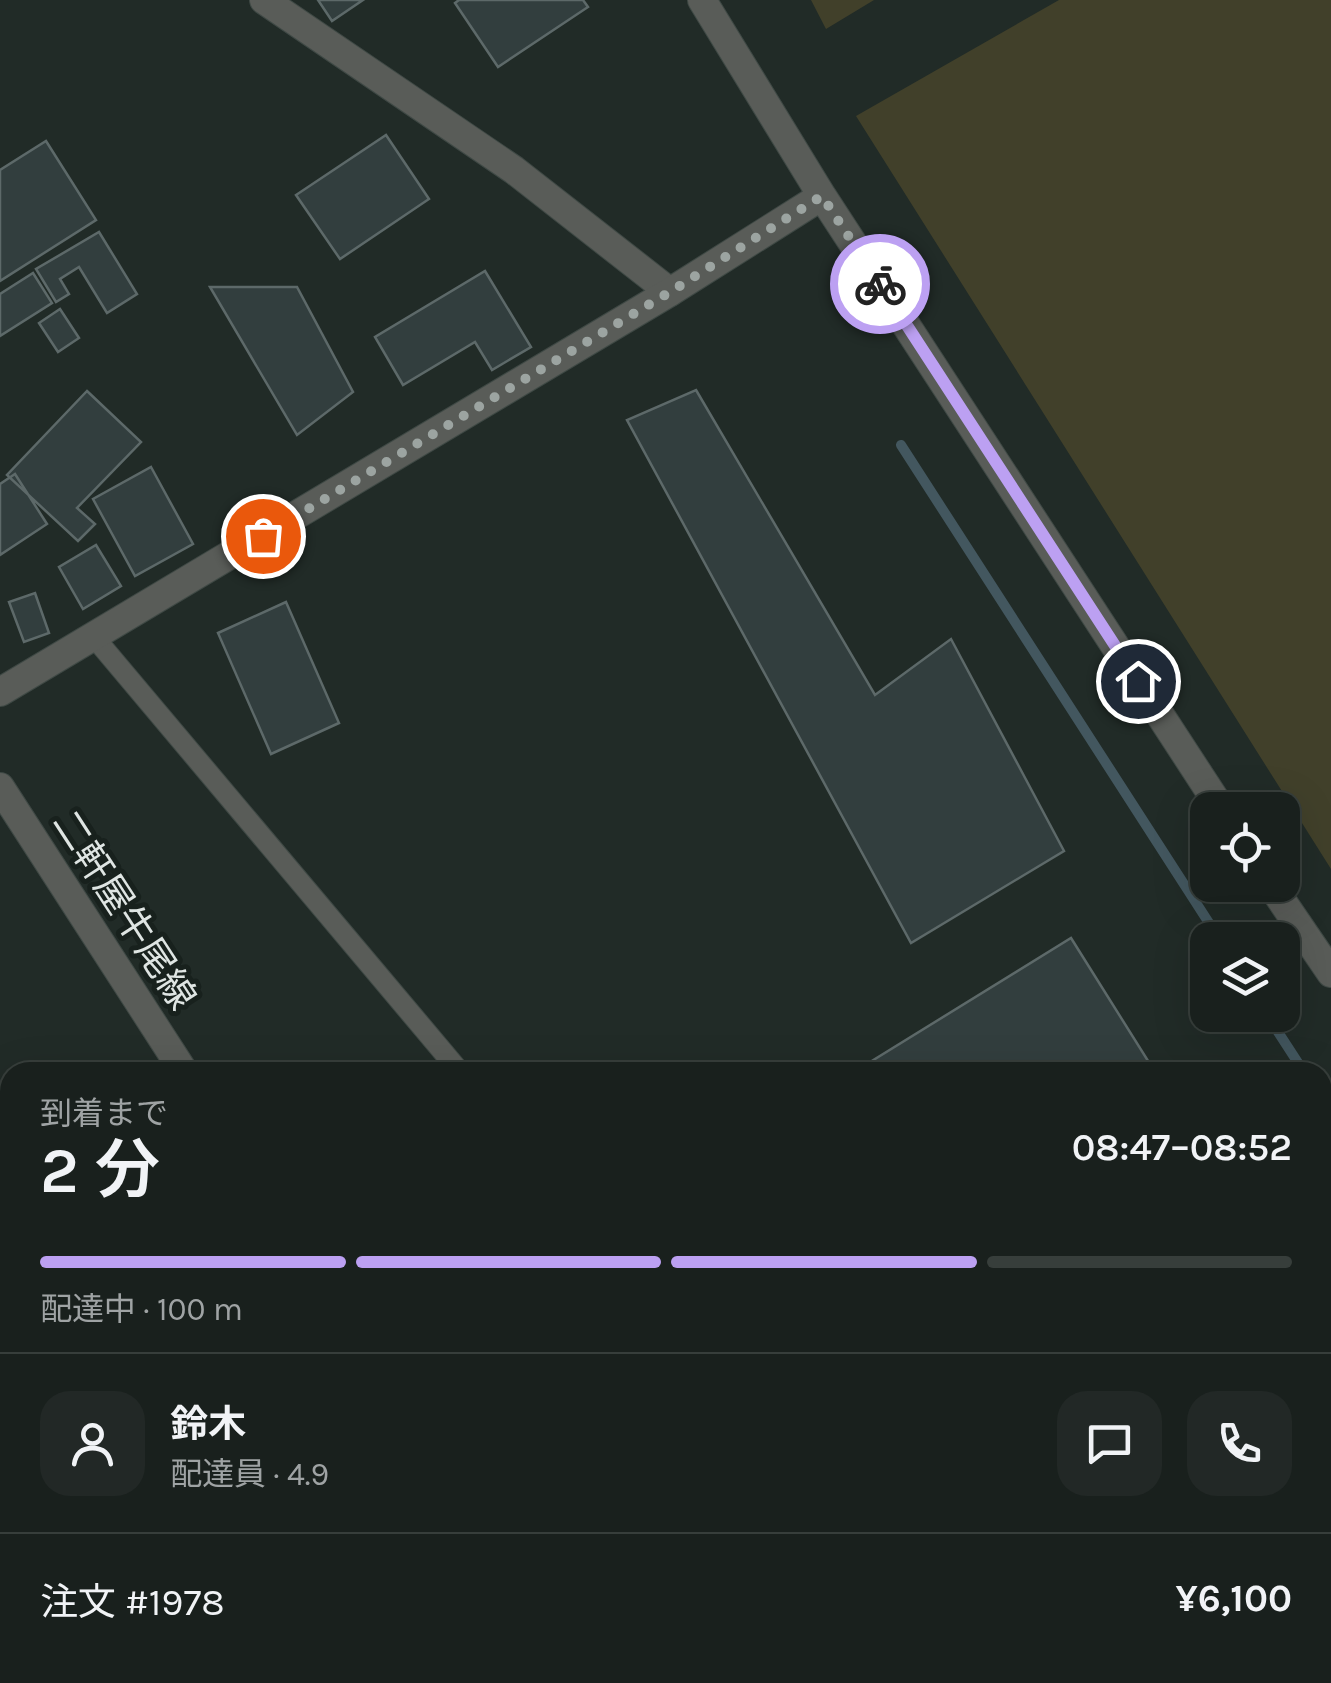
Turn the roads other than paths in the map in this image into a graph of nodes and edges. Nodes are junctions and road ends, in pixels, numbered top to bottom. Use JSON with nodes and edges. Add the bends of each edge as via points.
{"nodes":[{"id":1,"x":264,"y":0,"type":"edge"},
{"id":2,"x":702,"y":0,"type":"edge"},
{"id":3,"x":822,"y":196,"type":"junction"},
{"id":4,"x":670,"y":292,"type":"junction"},
{"id":5,"x":94,"y":637,"type":"junction"},
{"id":6,"x":0,"y":692,"type":"edge"},
{"id":7,"x":0,"y":787,"type":"edge"},
{"id":8,"x":1210,"y":792,"type":"edge"},
{"id":9,"x":1283,"y":902,"type":"edge"},
{"id":10,"x":1331,"y":973,"type":"edge"},
{"id":11,"x":178,"y":1062,"type":"edge"},
{"id":12,"x":452,"y":1062,"type":"edge"}],
"edges":[{"from":1,"to":4,"type":"street","via":[[514,170]]},
{"from":2,"to":3,"type":"street"},
{"from":3,"to":4,"type":"street"},
{"from":3,"to":8,"type":"street"},
{"from":4,"to":5,"type":"street"},
{"from":5,"to":6,"type":"street"},
{"from":5,"to":12,"type":"lane"},
{"from":7,"to":11,"type":"street","name":"二軒屋牛尾線"},
{"from":9,"to":10,"type":"street"}]}
